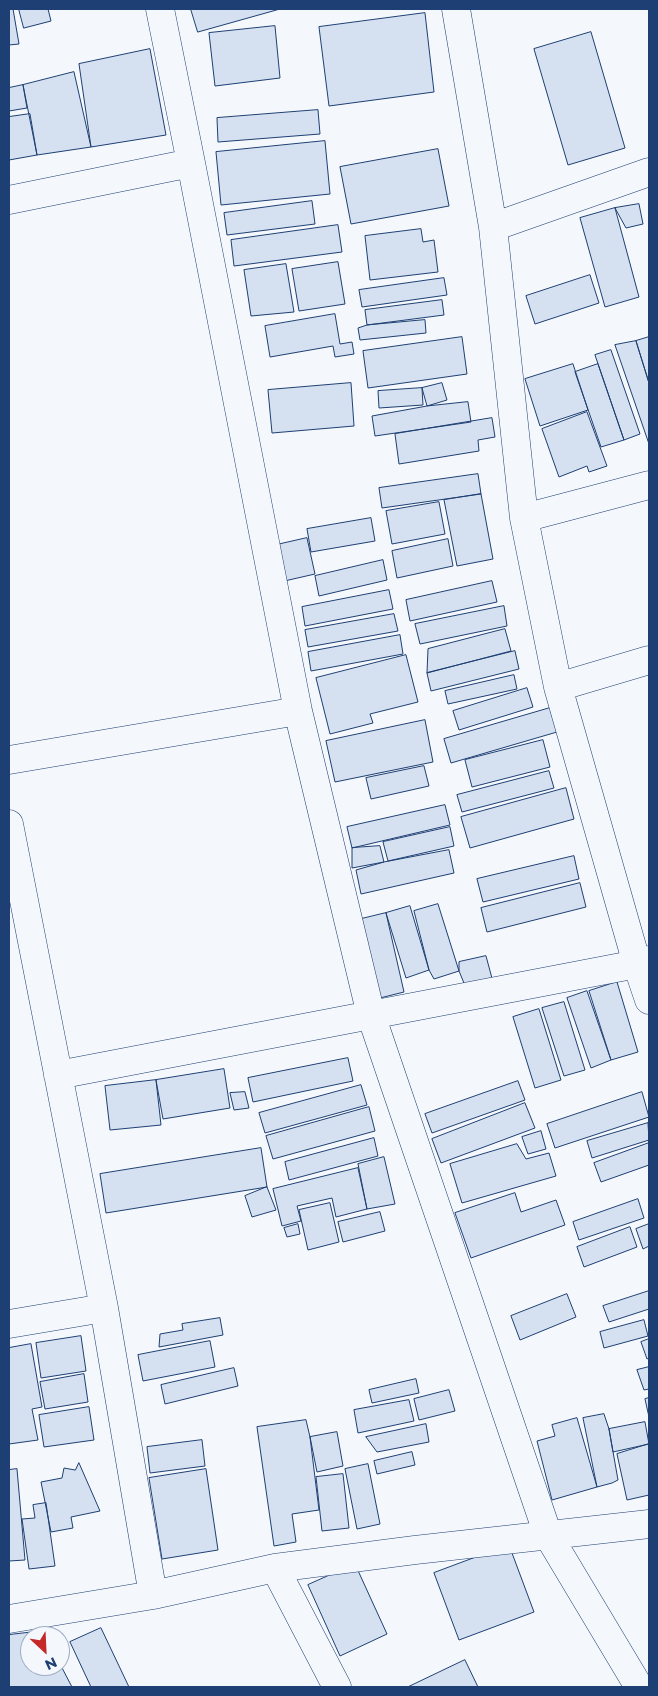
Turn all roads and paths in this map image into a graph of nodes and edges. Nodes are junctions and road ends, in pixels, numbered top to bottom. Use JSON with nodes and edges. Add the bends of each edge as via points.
{"nodes":[{"id":1,"x":160,"y":9,"type":"edge"},
{"id":2,"x":456,"y":9,"type":"edge"},
{"id":3,"x":191,"y":163,"type":"junction"},
{"id":4,"x":649,"y":172,"type":"edge"},
{"id":5,"x":9,"y":200,"type":"edge"},
{"id":6,"x":493,"y":227,"type":"junction"},
{"id":7,"x":649,"y":485,"type":"edge"},
{"id":8,"x":524,"y":518,"type":"junction"},
{"id":9,"x":649,"y":660,"type":"edge"},
{"id":10,"x":558,"y":687,"type":"junction"},
{"id":11,"x":298,"y":711,"type":"junction"},
{"id":12,"x":9,"y":760,"type":"edge"},
{"id":13,"x":9,"y":824,"type":"edge"},
{"id":14,"x":643,"y":962,"type":"edge"},
{"id":15,"x":649,"y":1000,"type":"edge"},
{"id":16,"x":371,"y":1015,"type":"junction"},
{"id":17,"x":58,"y":1075,"type":"junction"},
{"id":18,"x":104,"y":1308,"type":"junction"},
{"id":19,"x":9,"y":1324,"type":"edge"},
{"id":20,"x":649,"y":1524,"type":"edge"},
{"id":21,"x":548,"y":1535,"type":"junction"},
{"id":22,"x":275,"y":1568,"type":"junction"},
{"id":23,"x":153,"y":1595,"type":"junction"},
{"id":24,"x":9,"y":1619,"type":"edge"},
{"id":25,"x":337,"y":1687,"type":"edge"},
{"id":26,"x":639,"y":1687,"type":"edge"}],
"edges":[{"from":1,"to":3,"type":"street"},
{"from":2,"to":6,"type":"street"},
{"from":3,"to":5,"type":"street"},
{"from":3,"to":11,"type":"street"},
{"from":4,"to":6,"type":"street"},
{"from":6,"to":8,"type":"street"},
{"from":7,"to":8,"type":"street"},
{"from":8,"to":10,"type":"street"},
{"from":9,"to":10,"type":"street"},
{"from":10,"to":14,"type":"street"},
{"from":11,"to":12,"type":"street"},
{"from":11,"to":16,"type":"street"},
{"from":13,"to":17,"type":"street"},
{"from":14,"to":15,"type":"street"},
{"from":14,"to":16,"type":"street"},
{"from":16,"to":17,"type":"street"},
{"from":16,"to":21,"type":"street"},
{"from":17,"to":18,"type":"street"},
{"from":18,"to":19,"type":"street"},
{"from":18,"to":23,"type":"street"},
{"from":20,"to":21,"type":"street"},
{"from":21,"to":22,"type":"street"},
{"from":21,"to":26,"type":"street"},
{"from":22,"to":23,"type":"street"},
{"from":22,"to":25,"type":"street"},
{"from":23,"to":24,"type":"street"}]}
